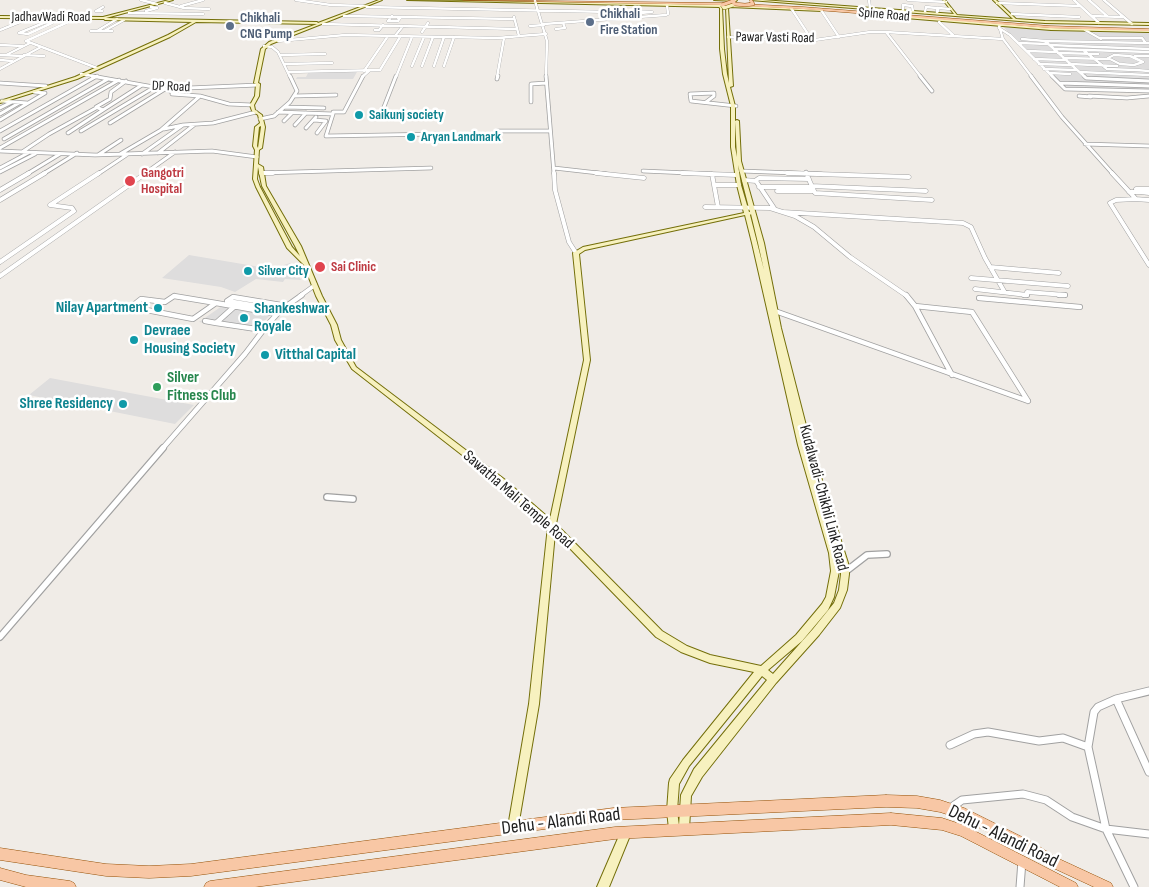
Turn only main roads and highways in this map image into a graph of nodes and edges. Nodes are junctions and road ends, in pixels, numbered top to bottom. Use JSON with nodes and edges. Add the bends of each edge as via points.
{"nodes":[{"id":1,"x":464,"y":0,"type":"edge"},
{"id":2,"x":666,"y":0,"type":"edge"},
{"id":3,"x":733,"y":2,"type":"edge"},
{"id":4,"x":751,"y":2,"type":"edge"},
{"id":5,"x":637,"y":3,"type":"junction"},
{"id":6,"x":904,"y":16,"type":"junction"},
{"id":7,"x":1149,"y":25,"type":"edge"},
{"id":8,"x":1149,"y":30,"type":"edge"},
{"id":9,"x":0,"y":854,"type":"edge"},
{"id":10,"x":0,"y":874,"type":"edge"},
{"id":11,"x":70,"y":887,"type":"edge"},
{"id":12,"x":210,"y":887,"type":"edge"},
{"id":13,"x":1072,"y":887,"type":"edge"},
{"id":14,"x":1107,"y":887,"type":"edge"}],
"edges":[{"from":1,"to":5,"type":"main road","name":"Spine Road"},
{"from":2,"to":7,"type":"main road","name":"Spine Road","via":[[791,3],[999,20]]},
{"from":3,"to":4,"type":"main road","bridge":true,"via":[[743,6]]},
{"from":3,"to":5,"type":"main road","bridge":true,"via":[[722,6]]},
{"from":4,"to":6,"type":"main road"},
{"from":5,"to":6,"type":"main road","name":"Spine Road","via":[[722,4]]},
{"from":6,"to":8,"type":"main road","name":"Spine Road","via":[[1000,26]]},
{"from":9,"to":14,"type":"main road","name":"Dehu - Alandi Road","via":[[106,870],[158,872],[235,865],[613,814],[886,801],[916,802],[964,814]]},
{"from":10,"to":11,"type":"main road"},
{"from":12,"to":13,"type":"main road","name":"Dehu - Alandi Road","via":[[569,838],[679,829],[891,819],[920,820],[963,831]]}]}
